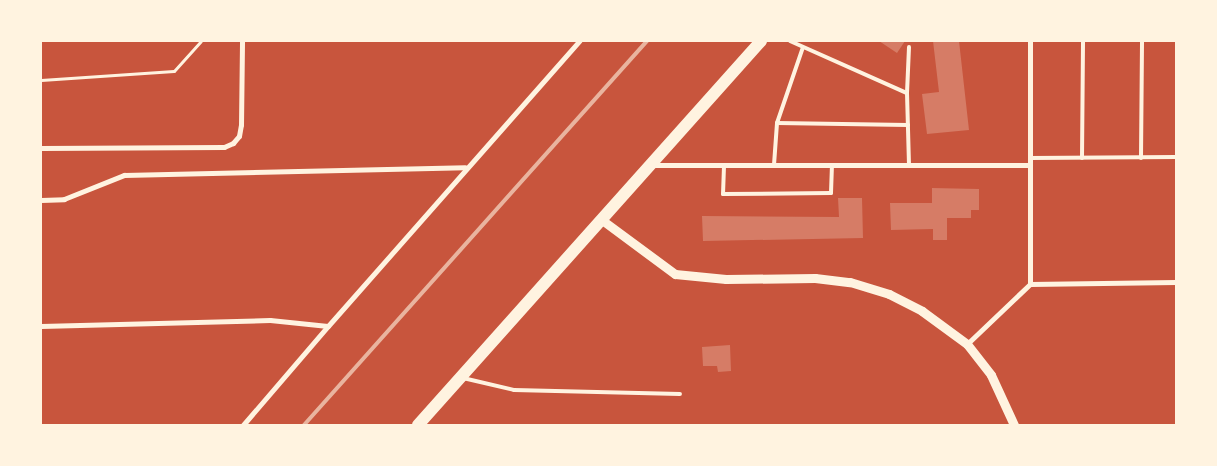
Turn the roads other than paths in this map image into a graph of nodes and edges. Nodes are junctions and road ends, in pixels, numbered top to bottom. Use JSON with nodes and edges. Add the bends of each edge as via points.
{"nodes":[{"id":1,"x":242,"y":41,"type":"edge"},
{"id":2,"x":579,"y":41,"type":"edge"},
{"id":3,"x":761,"y":41,"type":"edge"},
{"id":4,"x":790,"y":41,"type":"edge"},
{"id":5,"x":1030,"y":41,"type":"edge"},
{"id":6,"x":1083,"y":41,"type":"edge"},
{"id":7,"x":1142,"y":41,"type":"edge"},
{"id":8,"x":909,"y":46,"type":"dead end"},
{"id":9,"x":803,"y":47,"type":"junction"},
{"id":10,"x":907,"y":93,"type":"junction"},
{"id":11,"x":777,"y":123,"type":"junction"},
{"id":12,"x":908,"y":125,"type":"junction"},
{"id":13,"x":41,"y":148,"type":"edge"},
{"id":14,"x":1176,"y":157,"type":"edge"},
{"id":15,"x":1030,"y":158,"type":"junction"},
{"id":16,"x":1082,"y":158,"type":"junction"},
{"id":17,"x":1141,"y":158,"type":"junction"},
{"id":18,"x":651,"y":165,"type":"junction"},
{"id":19,"x":1030,"y":165,"type":"junction"},
{"id":20,"x":724,"y":166,"type":"junction"},
{"id":21,"x":774,"y":166,"type":"junction"},
{"id":22,"x":832,"y":166,"type":"junction"},
{"id":23,"x":909,"y":166,"type":"junction"},
{"id":24,"x":466,"y":167,"type":"junction"},
{"id":25,"x":41,"y":200,"type":"edge"},
{"id":26,"x":602,"y":220,"type":"junction"},
{"id":27,"x":1176,"y":282,"type":"edge"},
{"id":28,"x":1030,"y":284,"type":"junction"},
{"id":29,"x":41,"y":326,"type":"edge"},
{"id":30,"x":328,"y":326,"type":"junction"},
{"id":31,"x":967,"y":344,"type":"junction"},
{"id":32,"x":461,"y":377,"type":"junction"},
{"id":33,"x":680,"y":394,"type":"dead end"},
{"id":34,"x":243,"y":425,"type":"edge"},
{"id":35,"x":418,"y":425,"type":"edge"},
{"id":36,"x":1014,"y":425,"type":"edge"}],
"edges":[{"from":1,"to":13,"type":"street","via":[[241,125],[239,136],[233,143],[224,147]]},
{"from":2,"to":24,"type":"street"},
{"from":3,"to":18,"type":"main road"},
{"from":4,"to":9,"type":"lane"},
{"from":5,"to":15,"type":"street"},
{"from":6,"to":16,"type":"lane"},
{"from":7,"to":17,"type":"lane"},
{"from":8,"to":10,"type":"lane"},
{"from":9,"to":10,"type":"lane"},
{"from":9,"to":11,"type":"lane"},
{"from":10,"to":12,"type":"lane"},
{"from":11,"to":12,"type":"lane"},
{"from":11,"to":21,"type":"lane"},
{"from":12,"to":23,"type":"lane"},
{"from":14,"to":17,"type":"lane"},
{"from":15,"to":16,"type":"lane"},
{"from":15,"to":19,"type":"street"},
{"from":16,"to":17,"type":"lane"},
{"from":18,"to":20,"type":"street"},
{"from":18,"to":26,"type":"main road"},
{"from":19,"to":23,"type":"street"},
{"from":19,"to":28,"type":"street"},
{"from":20,"to":21,"type":"street"},
{"from":20,"to":22,"type":"lane","via":[[723,194],[831,193]]},
{"from":21,"to":22,"type":"street"},
{"from":22,"to":23,"type":"street"},
{"from":24,"to":25,"type":"street","via":[[124,175],[64,199]]},
{"from":24,"to":30,"type":"street"},
{"from":26,"to":31,"type":"street","via":[[675,274],[693,278],[815,278],[850,282],[888,294],[922,311]]},
{"from":26,"to":32,"type":"main road"},
{"from":27,"to":28,"type":"street"},
{"from":28,"to":31,"type":"street"},
{"from":29,"to":30,"type":"street","via":[[270,320]]},
{"from":30,"to":34,"type":"street"},
{"from":31,"to":36,"type":"street","via":[[991,375]]},
{"from":32,"to":33,"type":"lane","via":[[514,390]]},
{"from":32,"to":35,"type":"main road"}]}
